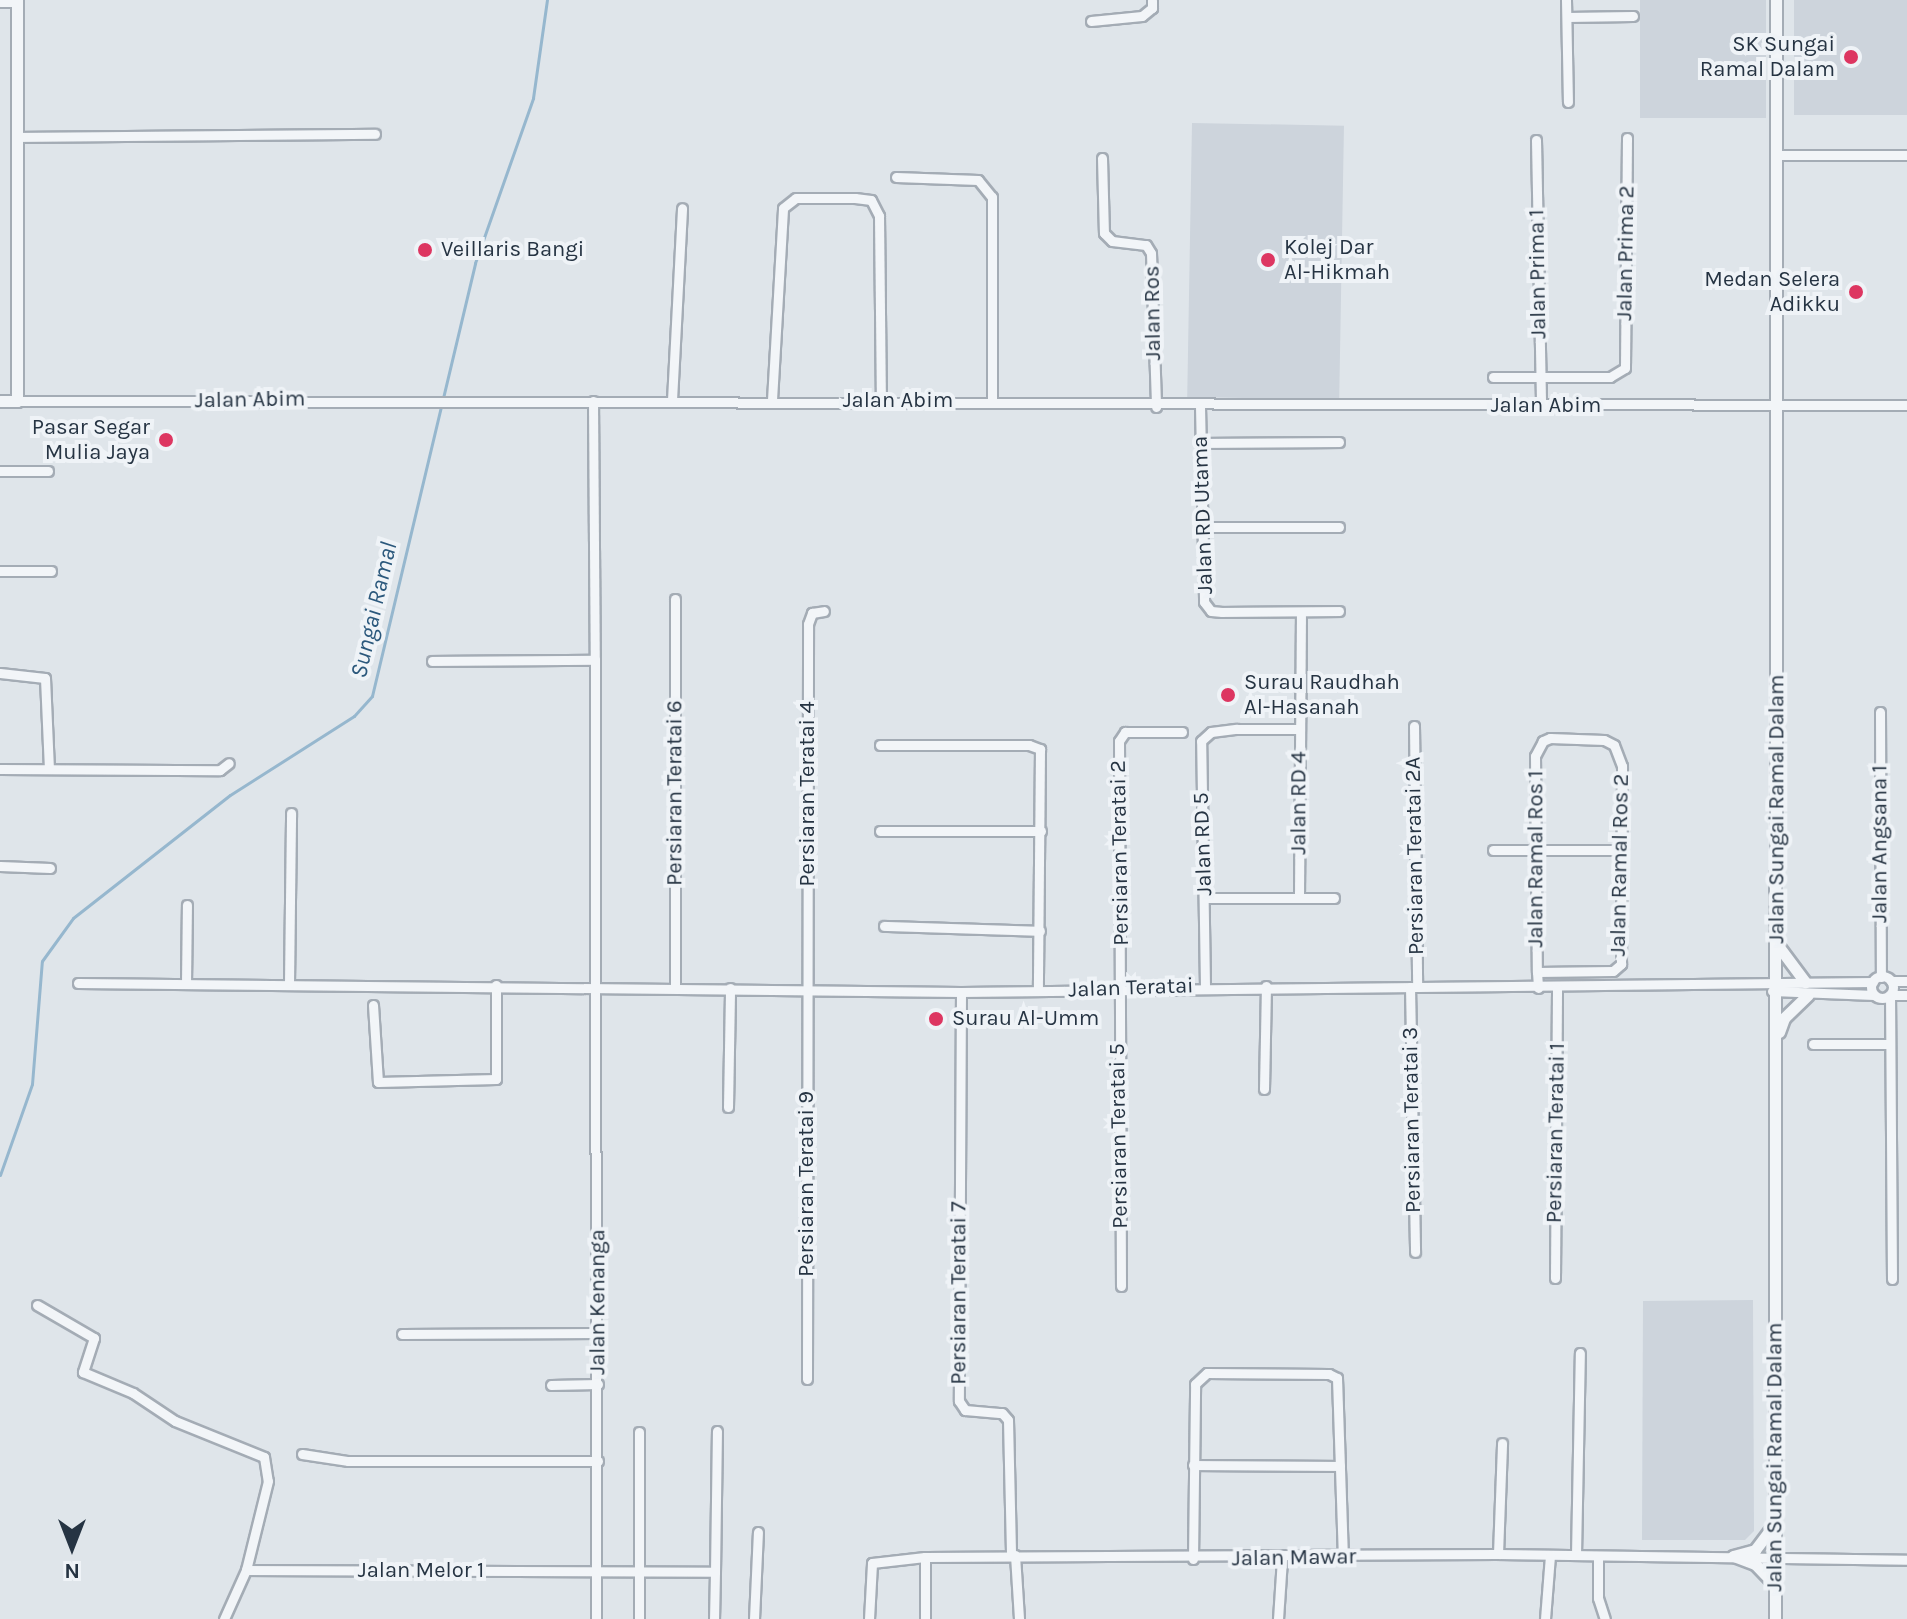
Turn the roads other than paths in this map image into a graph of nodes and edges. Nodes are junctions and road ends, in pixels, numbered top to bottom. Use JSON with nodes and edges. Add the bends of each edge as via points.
{"nodes":[{"id":1,"x":1152,"y":0,"type":"edge"},
{"id":2,"x":1566,"y":0,"type":"edge"},
{"id":3,"x":1776,"y":0,"type":"edge"},
{"id":4,"x":17,"y":1,"type":"edge"},
{"id":5,"x":0,"y":2,"type":"edge"},
{"id":6,"x":1633,"y":16,"type":"dead end"},
{"id":7,"x":1567,"y":17,"type":"junction"},
{"id":8,"x":1091,"y":21,"type":"dead end"},
{"id":9,"x":1568,"y":102,"type":"dead end"},
{"id":10,"x":375,"y":134,"type":"dead end"},
{"id":11,"x":17,"y":137,"type":"junction"},
{"id":12,"x":1627,"y":138,"type":"dead end"},
{"id":13,"x":1536,"y":140,"type":"dead end"},
{"id":14,"x":1778,"y":155,"type":"junction"},
{"id":15,"x":1907,"y":155,"type":"edge"},
{"id":16,"x":1102,"y":158,"type":"dead end"},
{"id":17,"x":896,"y":177,"type":"dead end"},
{"id":18,"x":682,"y":208,"type":"dead end"},
{"id":19,"x":1493,"y":377,"type":"dead end"},
{"id":20,"x":1540,"y":377,"type":"junction"},
{"id":21,"x":672,"y":400,"type":"junction"},
{"id":22,"x":772,"y":400,"type":"junction"},
{"id":23,"x":0,"y":401,"type":"edge"},
{"id":24,"x":17,"y":401,"type":"junction"},
{"id":25,"x":593,"y":401,"type":"junction"},
{"id":26,"x":992,"y":401,"type":"junction"},
{"id":27,"x":881,"y":402,"type":"junction"},
{"id":28,"x":1779,"y":405,"type":"junction"},
{"id":29,"x":1907,"y":405,"type":"edge"},
{"id":30,"x":1200,"y":406,"type":"junction"},
{"id":31,"x":1156,"y":407,"type":"junction"},
{"id":32,"x":1541,"y":408,"type":"junction"},
{"id":33,"x":1339,"y":442,"type":"dead end"},
{"id":34,"x":1201,"y":443,"type":"junction"},
{"id":35,"x":0,"y":471,"type":"edge"},
{"id":36,"x":48,"y":471,"type":"dead end"},
{"id":37,"x":1200,"y":527,"type":"junction"},
{"id":38,"x":1339,"y":527,"type":"dead end"},
{"id":39,"x":0,"y":571,"type":"edge"},
{"id":40,"x":51,"y":571,"type":"dead end"},
{"id":41,"x":675,"y":599,"type":"dead end"},
{"id":42,"x":824,"y":611,"type":"dead end"},
{"id":43,"x":1339,"y":611,"type":"dead end"},
{"id":44,"x":1301,"y":612,"type":"junction"},
{"id":45,"x":595,"y":660,"type":"junction"},
{"id":46,"x":432,"y":661,"type":"dead end"},
{"id":47,"x":0,"y":673,"type":"edge"},
{"id":48,"x":1880,"y":712,"type":"dead end"},
{"id":49,"x":1414,"y":726,"type":"dead end"},
{"id":50,"x":1300,"y":729,"type":"junction"},
{"id":51,"x":1182,"y":732,"type":"dead end"},
{"id":52,"x":1550,"y":738,"type":"joint"},
{"id":53,"x":880,"y":745,"type":"dead end"},
{"id":54,"x":229,"y":763,"type":"dead end"},
{"id":55,"x":0,"y":769,"type":"edge"},
{"id":56,"x":49,"y":769,"type":"junction"},
{"id":57,"x":291,"y":813,"type":"dead end"},
{"id":58,"x":880,"y":831,"type":"dead end"},
{"id":59,"x":1041,"y":831,"type":"junction"},
{"id":60,"x":1493,"y":850,"type":"dead end"},
{"id":61,"x":1536,"y":850,"type":"junction"},
{"id":62,"x":1622,"y":850,"type":"junction"},
{"id":63,"x":0,"y":866,"type":"edge"},
{"id":64,"x":50,"y":868,"type":"dead end"},
{"id":65,"x":1299,"y":897,"type":"junction"},
{"id":66,"x":1205,"y":898,"type":"junction"},
{"id":67,"x":1334,"y":898,"type":"dead end"},
{"id":68,"x":187,"y":905,"type":"dead end"},
{"id":69,"x":884,"y":926,"type":"dead end"},
{"id":70,"x":1040,"y":931,"type":"junction"},
{"id":71,"x":1777,"y":943,"type":"junction"},
{"id":72,"x":1537,"y":972,"type":"junction"},
{"id":73,"x":1877,"y":979,"type":"junction"},
{"id":74,"x":1891,"y":981,"type":"junction"},
{"id":75,"x":1907,"y":981,"type":"edge"},
{"id":76,"x":1805,"y":982,"type":"junction"},
{"id":77,"x":78,"y":983,"type":"dead end"},
{"id":78,"x":186,"y":983,"type":"junction"},
{"id":79,"x":289,"y":983,"type":"junction"},
{"id":80,"x":496,"y":985,"type":"junction"},
{"id":81,"x":598,"y":986,"type":"junction"},
{"id":82,"x":1205,"y":986,"type":"junction"},
{"id":83,"x":1266,"y":986,"type":"junction"},
{"id":84,"x":675,"y":987,"type":"junction"},
{"id":85,"x":1121,"y":987,"type":"junction"},
{"id":86,"x":1413,"y":987,"type":"junction"},
{"id":87,"x":730,"y":988,"type":"junction"},
{"id":88,"x":1538,"y":988,"type":"junction"},
{"id":89,"x":1557,"y":988,"type":"junction"},
{"id":90,"x":1773,"y":988,"type":"junction"},
{"id":91,"x":808,"y":989,"type":"junction"},
{"id":92,"x":1038,"y":991,"type":"junction"},
{"id":93,"x":961,"y":992,"type":"junction"},
{"id":94,"x":1808,"y":995,"type":"junction"},
{"id":95,"x":1874,"y":995,"type":"junction"},
{"id":96,"x":1890,"y":995,"type":"junction"},
{"id":97,"x":1907,"y":995,"type":"edge"},
{"id":98,"x":373,"y":1005,"type":"dead end"},
{"id":99,"x":1776,"y":1040,"type":"junction"},
{"id":100,"x":1813,"y":1044,"type":"dead end"},
{"id":101,"x":1890,"y":1044,"type":"junction"},
{"id":102,"x":1264,"y":1089,"type":"dead end"},
{"id":103,"x":728,"y":1107,"type":"dead end"},
{"id":104,"x":1415,"y":1252,"type":"dead end"},
{"id":105,"x":1555,"y":1278,"type":"dead end"},
{"id":106,"x":1892,"y":1279,"type":"dead end"},
{"id":107,"x":1121,"y":1286,"type":"dead end"},
{"id":108,"x":37,"y":1305,"type":"dead end"},
{"id":109,"x":598,"y":1333,"type":"junction"},
{"id":110,"x":402,"y":1334,"type":"dead end"},
{"id":111,"x":1580,"y":1353,"type":"dead end"},
{"id":112,"x":807,"y":1379,"type":"dead end"},
{"id":113,"x":598,"y":1384,"type":"junction"},
{"id":114,"x":551,"y":1385,"type":"dead end"},
{"id":115,"x":717,"y":1431,"type":"dead end"},
{"id":116,"x":639,"y":1432,"type":"dead end"},
{"id":117,"x":1502,"y":1443,"type":"dead end"},
{"id":118,"x":302,"y":1454,"type":"dead end"},
{"id":119,"x":598,"y":1461,"type":"junction"},
{"id":120,"x":1193,"y":1465,"type":"junction"},
{"id":121,"x":1340,"y":1466,"type":"junction"},
{"id":122,"x":1774,"y":1525,"type":"junction"},
{"id":123,"x":758,"y":1532,"type":"dead end"},
{"id":124,"x":1013,"y":1554,"type":"junction"},
{"id":125,"x":1498,"y":1554,"type":"junction"},
{"id":126,"x":1550,"y":1555,"type":"junction"},
{"id":127,"x":1576,"y":1555,"type":"junction"},
{"id":128,"x":1598,"y":1556,"type":"junction"},
{"id":129,"x":1733,"y":1556,"type":"junction"},
{"id":130,"x":925,"y":1557,"type":"junction"},
{"id":131,"x":1343,"y":1557,"type":"junction"},
{"id":132,"x":1282,"y":1558,"type":"junction"},
{"id":133,"x":1193,"y":1559,"type":"junction"},
{"id":134,"x":1774,"y":1559,"type":"junction"},
{"id":135,"x":1907,"y":1560,"type":"edge"},
{"id":136,"x":246,"y":1570,"type":"junction"},
{"id":137,"x":596,"y":1572,"type":"junction"},
{"id":138,"x":639,"y":1572,"type":"junction"},
{"id":139,"x":715,"y":1572,"type":"junction"},
{"id":140,"x":1774,"y":1585,"type":"junction"},
{"id":141,"x":224,"y":1619,"type":"edge"},
{"id":142,"x":596,"y":1619,"type":"edge"},
{"id":143,"x":639,"y":1619,"type":"edge"},
{"id":144,"x":714,"y":1619,"type":"edge"},
{"id":145,"x":754,"y":1619,"type":"edge"},
{"id":146,"x":869,"y":1619,"type":"edge"},
{"id":147,"x":925,"y":1619,"type":"edge"},
{"id":148,"x":1019,"y":1619,"type":"edge"},
{"id":149,"x":1278,"y":1619,"type":"edge"},
{"id":150,"x":1545,"y":1619,"type":"edge"},
{"id":151,"x":1605,"y":1619,"type":"edge"},
{"id":152,"x":1775,"y":1619,"type":"edge"}],
"edges":[{"from":1,"to":8,"type":"street","via":[[1152,8],[1142,16]]},
{"from":2,"to":7,"type":"street"},
{"from":3,"to":14,"type":"street","name":"Jalan Sungai Ramal Dalam"},
{"from":4,"to":5,"type":"street"},
{"from":4,"to":11,"type":"street"},
{"from":6,"to":7,"type":"street"},
{"from":7,"to":9,"type":"street"},
{"from":10,"to":11,"type":"street"},
{"from":11,"to":24,"type":"street"},
{"from":12,"to":20,"type":"street","name":"Jalan Prima 2","via":[[1625,368],[1610,377]]},
{"from":13,"to":20,"type":"street","name":"Jalan Prima 1"},
{"from":14,"to":15,"type":"street"},
{"from":14,"to":28,"type":"street","name":"Jalan Sungai Ramal Dalam"},
{"from":16,"to":31,"type":"street","name":"Jalan Ros","via":[[1104,233],[1112,241],[1146,245],[1151,253]]},
{"from":17,"to":26,"type":"street","via":[[978,180],[992,197]]},
{"from":18,"to":21,"type":"street"},
{"from":19,"to":20,"type":"street"},
{"from":20,"to":32,"type":"street","name":"Jalan Prima 1"},
{"from":21,"to":22,"type":"street","name":"Jalan Abim"},
{"from":21,"to":25,"type":"street","name":"Jalan Abim"},
{"from":22,"to":27,"type":"street","name":"Jalan Abim"},
{"from":22,"to":27,"type":"street","via":[[783,208],[796,198],[855,198],[871,200],[879,216]]},
{"from":23,"to":24,"type":"street"},
{"from":24,"to":25,"type":"street","name":"Jalan Abim"},
{"from":25,"to":45,"type":"street","name":"Jalan Kenanga"},
{"from":26,"to":27,"type":"street","name":"Jalan Abim"},
{"from":26,"to":31,"type":"street","name":"Jalan Abim"},
{"from":28,"to":29,"type":"street","name":"Jalan Abim"},
{"from":28,"to":32,"type":"street","name":"Jalan Abim"},
{"from":28,"to":71,"type":"street","name":"Jalan Sungai Ramal Dalam"},
{"from":30,"to":31,"type":"street","name":"Jalan Abim"},
{"from":30,"to":32,"type":"street","name":"Jalan Abim"},
{"from":30,"to":34,"type":"street","name":"Jalan RD Utama"},
{"from":33,"to":34,"type":"street"},
{"from":34,"to":37,"type":"street","name":"Jalan RD Utama"},
{"from":35,"to":36,"type":"street"},
{"from":37,"to":38,"type":"street"},
{"from":37,"to":44,"type":"street","name":"Jalan RD Utama","via":[[1204,602],[1211,611]]},
{"from":39,"to":40,"type":"street"},
{"from":41,"to":84,"type":"street","name":"Persiaran Teratai 6"},
{"from":42,"to":91,"type":"street","name":"Persiaran Teratai 4","via":[[812,613],[808,624]]},
{"from":43,"to":44,"type":"street"},
{"from":44,"to":50,"type":"street","name":"Jalan RD 4"},
{"from":45,"to":46,"type":"street"},
{"from":45,"to":81,"type":"street","name":"Jalan Kenanga"},
{"from":47,"to":56,"type":"street","via":[[45,678]]},
{"from":48,"to":73,"type":"street","name":"Jalan Angsana 1"},
{"from":49,"to":86,"type":"street","name":"Persiaran Teratai 2A"},
{"from":50,"to":65,"type":"street","name":"Jalan RD 4"},
{"from":50,"to":66,"type":"street","name":"Jalan RD 5","via":[[1211,732],[1201,741]]},
{"from":51,"to":85,"type":"street","name":"Persiaran Teratai 2","via":[[1120,735]]},
{"from":52,"to":61,"type":"street","name":"Jalan Ramal Ros 1","via":[[1535,756]]},
{"from":52,"to":62,"type":"street","name":"Jalan Ramal Ros 2","via":[[1614,745],[1622,766]]},
{"from":53,"to":59,"type":"street","via":[[1040,749]]},
{"from":54,"to":56,"type":"street","via":[[220,770]]},
{"from":55,"to":56,"type":"street"},
{"from":57,"to":79,"type":"street"},
{"from":58,"to":59,"type":"street"},
{"from":59,"to":70,"type":"street"},
{"from":60,"to":61,"type":"street"},
{"from":61,"to":62,"type":"street"},
{"from":61,"to":72,"type":"street","name":"Jalan Ramal Ros 1"},
{"from":62,"to":72,"type":"street","name":"Jalan Ramal Ros 2","via":[[1618,969]]},
{"from":63,"to":64,"type":"street"},
{"from":65,"to":66,"type":"street"},
{"from":65,"to":67,"type":"street"},
{"from":66,"to":82,"type":"street","name":"Jalan RD 5"},
{"from":68,"to":78,"type":"street"},
{"from":69,"to":70,"type":"street"},
{"from":70,"to":92,"type":"street"},
{"from":71,"to":76,"type":"street"},
{"from":71,"to":90,"type":"street","name":"Jalan Sungai Ramal Dalam"},
{"from":72,"to":88,"type":"street","name":"Jalan Ramal Ros 1"},
{"from":73,"to":74,"type":"street"},
{"from":73,"to":76,"type":"street"},
{"from":73,"to":95,"type":"street","name":"Jalan Angsana 1"},
{"from":74,"to":75,"type":"street"},
{"from":74,"to":96,"type":"street"},
{"from":76,"to":90,"type":"street"},
{"from":77,"to":78,"type":"street","name":"Jalan Teratai"},
{"from":78,"to":79,"type":"street","name":"Jalan Teratai"},
{"from":79,"to":80,"type":"street","name":"Jalan Teratai"},
{"from":80,"to":81,"type":"street","name":"Jalan Teratai"},
{"from":80,"to":98,"type":"street","via":[[496,1079],[378,1082]]},
{"from":81,"to":84,"type":"street","name":"Jalan Teratai"},
{"from":81,"to":109,"type":"street","name":"Jalan Kenanga"},
{"from":82,"to":83,"type":"street","name":"Jalan Teratai"},
{"from":82,"to":85,"type":"street","name":"Jalan Teratai"},
{"from":83,"to":86,"type":"street","name":"Jalan Teratai"},
{"from":83,"to":102,"type":"street"},
{"from":84,"to":87,"type":"street","name":"Jalan Teratai"},
{"from":85,"to":92,"type":"street","name":"Jalan Teratai"},
{"from":85,"to":107,"type":"street","name":"Persiaran Teratai 5"},
{"from":86,"to":88,"type":"street","name":"Jalan Teratai"},
{"from":86,"to":104,"type":"street","name":"Persiaran Teratai 3"},
{"from":87,"to":91,"type":"street","name":"Jalan Teratai"},
{"from":87,"to":103,"type":"street"},
{"from":88,"to":89,"type":"street","name":"Jalan Teratai"},
{"from":89,"to":90,"type":"street","name":"Jalan Teratai"},
{"from":89,"to":105,"type":"street","name":"Persiaran Teratai 1"},
{"from":90,"to":94,"type":"street"},
{"from":90,"to":99,"type":"street","name":"Jalan Sungai Ramal Dalam"},
{"from":91,"to":93,"type":"street","name":"Jalan Teratai"},
{"from":91,"to":112,"type":"street","name":"Persiaran Teratai 9"},
{"from":92,"to":93,"type":"street","name":"Jalan Teratai"},
{"from":93,"to":124,"type":"street","name":"Persiaran Teratai 7","via":[[959,1401],[965,1410],[1002,1413],[1008,1420]]},
{"from":94,"to":95,"type":"street"},
{"from":94,"to":99,"type":"street","via":[[1784,1018]]},
{"from":95,"to":96,"type":"street"},
{"from":96,"to":97,"type":"street"},
{"from":96,"to":101,"type":"street"},
{"from":99,"to":122,"type":"street","name":"Jalan Sungai Ramal Dalam"},
{"from":100,"to":101,"type":"street"},
{"from":101,"to":106,"type":"street"},
{"from":108,"to":136,"type":"street","via":[[94,1338],[83,1372],[133,1393],[175,1421],[264,1457],[268,1481]]},
{"from":109,"to":110,"type":"street"},
{"from":109,"to":113,"type":"street","name":"Jalan Kenanga"},
{"from":111,"to":127,"type":"street"},
{"from":113,"to":114,"type":"street"},
{"from":113,"to":119,"type":"street","name":"Jalan Kenanga"},
{"from":115,"to":139,"type":"street"},
{"from":116,"to":138,"type":"street"},
{"from":117,"to":125,"type":"street"},
{"from":118,"to":119,"type":"street","via":[[348,1461]]},
{"from":119,"to":137,"type":"street","name":"Jalan Kenanga"},
{"from":120,"to":121,"type":"street"},
{"from":120,"to":121,"type":"street","via":[[1195,1384],[1207,1373],[1329,1374],[1339,1383]]},
{"from":120,"to":133,"type":"street"},
{"from":121,"to":131,"type":"street"},
{"from":122,"to":129,"type":"street","via":[[1755,1550]]},
{"from":122,"to":134,"type":"street","name":"Jalan Sungai Ramal Dalam"},
{"from":123,"to":145,"type":"street"},
{"from":124,"to":130,"type":"street","name":"Jalan Mawar"},
{"from":124,"to":133,"type":"street","name":"Jalan Mawar"},
{"from":124,"to":148,"type":"street"},
{"from":125,"to":126,"type":"street","name":"Jalan Mawar"},
{"from":125,"to":131,"type":"street","name":"Jalan Mawar"},
{"from":126,"to":127,"type":"street","name":"Jalan Mawar"},
{"from":126,"to":150,"type":"street"},
{"from":127,"to":128,"type":"street","name":"Jalan Mawar"},
{"from":128,"to":129,"type":"street","name":"Jalan Mawar"},
{"from":128,"to":151,"type":"street","via":[[1598,1598]]},
{"from":129,"to":134,"type":"street","name":"Jalan Mawar"},
{"from":129,"to":140,"type":"street","via":[[1755,1564]]},
{"from":130,"to":146,"type":"street","name":"Jalan Mawar","via":[[872,1563]]},
{"from":130,"to":147,"type":"street"},
{"from":131,"to":132,"type":"street","name":"Jalan Mawar"},
{"from":132,"to":133,"type":"street","name":"Jalan Mawar"},
{"from":132,"to":149,"type":"street"},
{"from":134,"to":135,"type":"street","name":"Jalan Mawar"},
{"from":134,"to":140,"type":"street","name":"Jalan Sungai Ramal Dalam"},
{"from":136,"to":137,"type":"street","name":"Jalan Melor 1"},
{"from":136,"to":141,"type":"street"},
{"from":137,"to":138,"type":"street","name":"Jalan Melor 1"},
{"from":137,"to":142,"type":"street","name":"Jalan Kenanga"},
{"from":138,"to":139,"type":"street","name":"Jalan Melor 1"},
{"from":138,"to":143,"type":"street"},
{"from":139,"to":144,"type":"street"},
{"from":140,"to":152,"type":"street","name":"Jalan Sungai Ramal Dalam"}]}
